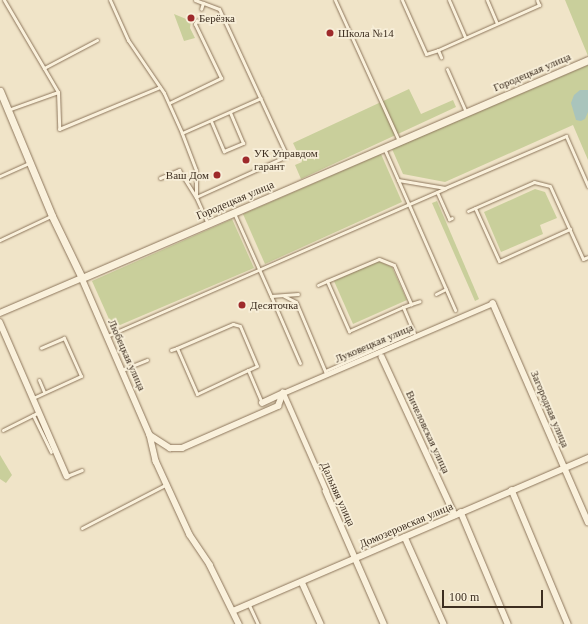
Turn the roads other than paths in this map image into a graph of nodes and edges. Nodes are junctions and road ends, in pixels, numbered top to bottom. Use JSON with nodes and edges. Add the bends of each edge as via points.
{"nodes":[{"id":1,"x":4,"y":0,"type":"edge"},
{"id":2,"x":110,"y":0,"type":"edge"},
{"id":3,"x":195,"y":0,"type":"edge"},
{"id":4,"x":335,"y":0,"type":"edge"},
{"id":5,"x":402,"y":0,"type":"edge"},
{"id":6,"x":449,"y":0,"type":"edge"},
{"id":7,"x":488,"y":0,"type":"edge"},
{"id":8,"x":537,"y":0,"type":"edge"},
{"id":9,"x":203,"y":3,"type":"junction"},
{"id":10,"x":201,"y":9,"type":"dead end"},
{"id":11,"x":197,"y":20,"type":"dead end"},
{"id":12,"x":497,"y":23,"type":"junction"},
{"id":13,"x":465,"y":37,"type":"junction"},
{"id":14,"x":97,"y":40,"type":"dead end"},
{"id":15,"x":438,"y":50,"type":"junction"},
{"id":16,"x":441,"y":57,"type":"dead end"},
{"id":17,"x":588,"y":60,"type":"edge"},
{"id":18,"x":44,"y":68,"type":"junction"},
{"id":19,"x":447,"y":69,"type":"dead end"},
{"id":20,"x":160,"y":86,"type":"junction"},
{"id":21,"x":0,"y":91,"type":"edge"},
{"id":22,"x":58,"y":92,"type":"junction"},
{"id":23,"x":261,"y":98,"type":"junction"},
{"id":24,"x":2,"y":102,"type":"edge"},
{"id":25,"x":169,"y":103,"type":"junction"},
{"id":26,"x":8,"y":110,"type":"junction"},
{"id":27,"x":230,"y":112,"type":"junction"},
{"id":28,"x":466,"y":112,"type":"junction"},
{"id":29,"x":211,"y":121,"type":"junction"},
{"id":30,"x":182,"y":133,"type":"junction"},
{"id":31,"x":399,"y":141,"type":"junction"},
{"id":32,"x":384,"y":148,"type":"junction"},
{"id":33,"x":30,"y":163,"type":"junction"},
{"id":34,"x":0,"y":176,"type":"edge"},
{"id":35,"x":160,"y":178,"type":"dead end"},
{"id":36,"x":398,"y":180,"type":"junction"},
{"id":37,"x":588,"y":186,"type":"edge"},
{"id":38,"x":445,"y":188,"type":"junction"},
{"id":39,"x":437,"y":192,"type":"junction"},
{"id":40,"x":196,"y":197,"type":"junction"},
{"id":41,"x":409,"y":204,"type":"junction"},
{"id":42,"x":475,"y":208,"type":"junction"},
{"id":43,"x":468,"y":211,"type":"dead end"},
{"id":44,"x":234,"y":213,"type":"junction"},
{"id":45,"x":52,"y":216,"type":"junction"},
{"id":46,"x":452,"y":218,"type":"dead end"},
{"id":47,"x":208,"y":224,"type":"junction"},
{"id":48,"x":570,"y":229,"type":"junction"},
{"id":49,"x":0,"y":240,"type":"edge"},
{"id":50,"x":588,"y":257,"type":"edge"},
{"id":51,"x":260,"y":271,"type":"junction"},
{"id":52,"x":82,"y":278,"type":"junction"},
{"id":53,"x":327,"y":281,"type":"junction"},
{"id":54,"x":318,"y":285,"type":"dead end"},
{"id":55,"x":446,"y":289,"type":"junction"},
{"id":56,"x":298,"y":294,"type":"dead end"},
{"id":57,"x":436,"y":294,"type":"dead end"},
{"id":58,"x":271,"y":296,"type":"junction"},
{"id":59,"x":284,"y":296,"type":"junction"},
{"id":60,"x":420,"y":301,"type":"dead end"},
{"id":61,"x":493,"y":303,"type":"joint"},
{"id":62,"x":411,"y":304,"type":"junction"},
{"id":63,"x":403,"y":308,"type":"junction"},
{"id":64,"x":455,"y":310,"type":"dead end"},
{"id":65,"x":0,"y":313,"type":"edge"},
{"id":66,"x":0,"y":322,"type":"edge"},
{"id":67,"x":414,"y":334,"type":"junction"},
{"id":68,"x":106,"y":336,"type":"junction"},
{"id":69,"x":41,"y":348,"type":"dead end"},
{"id":70,"x":177,"y":348,"type":"junction"},
{"id":71,"x":171,"y":350,"type":"dead end"},
{"id":72,"x":382,"y":357,"type":"dead end"},
{"id":73,"x":147,"y":360,"type":"dead end"},
{"id":74,"x":300,"y":363,"type":"dead end"},
{"id":75,"x":122,"y":370,"type":"junction"},
{"id":76,"x":248,"y":370,"type":"junction"},
{"id":77,"x":39,"y":380,"type":"dead end"},
{"id":78,"x":44,"y":392,"type":"junction"},
{"id":79,"x":283,"y":393,"type":"junction"},
{"id":80,"x":33,"y":398,"type":"junction"},
{"id":81,"x":262,"y":403,"type":"joint"},
{"id":82,"x":39,"y":412,"type":"junction"},
{"id":83,"x":33,"y":415,"type":"junction"},
{"id":84,"x":2,"y":430,"type":"dead end"},
{"id":85,"x":150,"y":435,"type":"junction"},
{"id":86,"x":51,"y":452,"type":"dead end"},
{"id":87,"x":588,"y":458,"type":"edge"},
{"id":88,"x":565,"y":468,"type":"junction"},
{"id":89,"x":82,"y":470,"type":"dead end"},
{"id":90,"x":67,"y":476,"type":"joint"},
{"id":91,"x":167,"y":484,"type":"junction"},
{"id":92,"x":512,"y":490,"type":"junction"},
{"id":93,"x":326,"y":491,"type":"joint"},
{"id":94,"x":462,"y":512,"type":"junction"},
{"id":95,"x":455,"y":515,"type":"junction"},
{"id":96,"x":588,"y":522,"type":"edge"},
{"id":97,"x":82,"y":528,"type":"dead end"},
{"id":98,"x":405,"y":537,"type":"junction"},
{"id":99,"x":356,"y":558,"type":"junction"},
{"id":100,"x":302,"y":582,"type":"junction"},
{"id":101,"x":249,"y":605,"type":"junction"},
{"id":102,"x":233,"y":611,"type":"junction"},
{"id":103,"x":239,"y":624,"type":"edge"},
{"id":104,"x":258,"y":624,"type":"edge"},
{"id":105,"x":321,"y":624,"type":"edge"},
{"id":106,"x":384,"y":624,"type":"edge"},
{"id":107,"x":444,"y":624,"type":"edge"},
{"id":108,"x":508,"y":624,"type":"edge"},
{"id":109,"x":568,"y":624,"type":"edge"}],
"edges":[{"from":1,"to":18,"type":"lane"},
{"from":2,"to":20,"type":"lane","via":[[128,40]]},
{"from":3,"to":9,"type":"lane"},
{"from":4,"to":31,"type":"lane"},
{"from":5,"to":15,"type":"lane","via":[[426,54]]},
{"from":6,"to":13,"type":"lane"},
{"from":7,"to":12,"type":"lane"},
{"from":8,"to":12,"type":"lane","via":[[539,5]]},
{"from":9,"to":10,"type":"lane"},
{"from":9,"to":23,"type":"lane","via":[[219,9]]},
{"from":11,"to":25,"type":"lane","via":[[195,24],[221,78]]},
{"from":12,"to":13,"type":"lane"},
{"from":13,"to":15,"type":"lane"},
{"from":14,"to":18,"type":"lane"},
{"from":15,"to":16,"type":"lane"},
{"from":17,"to":28,"type":"street","name":"Городецкая улица"},
{"from":18,"to":22,"type":"lane"},
{"from":19,"to":28,"type":"lane"},
{"from":20,"to":22,"type":"lane","via":[[59,129]]},
{"from":20,"to":25,"type":"lane"},
{"from":21,"to":24,"type":"street","name":"Любецкая улица"},
{"from":22,"to":26,"type":"lane"},
{"from":23,"to":27,"type":"lane"},
{"from":23,"to":40,"type":"lane","via":[[287,156]]},
{"from":24,"to":26,"type":"street","name":"Любецкая улица"},
{"from":25,"to":30,"type":"lane"},
{"from":26,"to":33,"type":"street","name":"Любецкая улица"},
{"from":27,"to":29,"type":"lane"},
{"from":27,"to":29,"type":"lane","via":[[243,143],[224,151]]},
{"from":28,"to":31,"type":"street","name":"Городецкая улица"},
{"from":29,"to":30,"type":"lane"},
{"from":30,"to":40,"type":"lane","via":[[196,170]]},
{"from":31,"to":32,"type":"street","name":"Городецкая улица"},
{"from":32,"to":36,"type":"lane"},
{"from":32,"to":44,"type":"street","name":"Городецкая улица"},
{"from":33,"to":34,"type":"lane"},
{"from":33,"to":45,"type":"street","name":"Любецкая улица"},
{"from":35,"to":40,"type":"lane","via":[[179,170]]},
{"from":36,"to":38,"type":"lane"},
{"from":36,"to":41,"type":"lane"},
{"from":37,"to":38,"type":"lane","via":[[566,136]]},
{"from":38,"to":39,"type":"lane"},
{"from":39,"to":41,"type":"lane"},
{"from":39,"to":46,"type":"lane","via":[[449,219]]},
{"from":40,"to":47,"type":"lane"},
{"from":41,"to":51,"type":"lane"},
{"from":41,"to":55,"type":"lane"},
{"from":42,"to":43,"type":"lane"},
{"from":42,"to":48,"type":"lane","via":[[534,182],[550,186]]},
{"from":42,"to":48,"type":"lane","via":[[498,261]]},
{"from":44,"to":47,"type":"street","name":"Городецкая улица"},
{"from":44,"to":51,"type":"lane"},
{"from":45,"to":49,"type":"lane"},
{"from":45,"to":52,"type":"street","name":"Любецкая улица"},
{"from":47,"to":52,"type":"street","name":"Городецкая улица"},
{"from":48,"to":50,"type":"lane","via":[[583,259]]},
{"from":51,"to":58,"type":"lane"},
{"from":51,"to":68,"type":"lane"},
{"from":52,"to":65,"type":"street","name":"Городецкая улица"},
{"from":52,"to":68,"type":"street","name":"Любецкая улица"},
{"from":53,"to":54,"type":"lane"},
{"from":53,"to":62,"type":"lane","via":[[378,259],[394,265]]},
{"from":53,"to":63,"type":"lane","via":[[350,331]]},
{"from":55,"to":57,"type":"lane"},
{"from":55,"to":64,"type":"lane"},
{"from":56,"to":59,"type":"lane"},
{"from":58,"to":59,"type":"lane"},
{"from":58,"to":74,"type":"lane"},
{"from":59,"to":67,"type":"lane","via":[[296,302],[325,371]]},
{"from":60,"to":62,"type":"lane"},
{"from":61,"to":67,"type":"street","name":"Луковецкая улица"},
{"from":61,"to":88,"type":"street","name":"Загородная улица"},
{"from":62,"to":63,"type":"lane"},
{"from":63,"to":67,"type":"lane"},
{"from":66,"to":80,"type":"street"},
{"from":67,"to":79,"type":"street","name":"Луковецкая улица"},
{"from":68,"to":75,"type":"street","name":"Любецкая улица"},
{"from":69,"to":78,"type":"lane","via":[[64,338],[81,376]]},
{"from":70,"to":71,"type":"lane"},
{"from":70,"to":76,"type":"lane","via":[[197,394]]},
{"from":70,"to":76,"type":"lane","via":[[233,324],[240,326],[257,366]]},
{"from":72,"to":95,"type":"street","name":"Вичеловская улица"},
{"from":73,"to":75,"type":"lane"},
{"from":75,"to":85,"type":"street","name":"Любецкая улица"},
{"from":76,"to":81,"type":"lane"},
{"from":77,"to":78,"type":"lane"},
{"from":78,"to":80,"type":"lane"},
{"from":79,"to":81,"type":"street","name":"Луковецкая улица"},
{"from":79,"to":85,"type":"street","via":[[278,406],[182,448],[170,448]]},
{"from":79,"to":93,"type":"street","name":"Дальняя улица"},
{"from":80,"to":82,"type":"street"},
{"from":82,"to":83,"type":"lane"},
{"from":82,"to":90,"type":"street"},
{"from":83,"to":84,"type":"lane"},
{"from":83,"to":86,"type":"lane"},
{"from":85,"to":91,"type":"street","name":"Любецкая улица","via":[[156,460]]},
{"from":87,"to":88,"type":"street","name":"Домозеровская улица"},
{"from":88,"to":92,"type":"street","name":"Домозеровская улица"},
{"from":88,"to":96,"type":"street","name":"Загородная улица"},
{"from":89,"to":90,"type":"lane"},
{"from":91,"to":97,"type":"lane"},
{"from":91,"to":102,"type":"street","name":"Любецкая улица","via":[[190,535],[210,565]]},
{"from":92,"to":94,"type":"street","name":"Домозеровская улица"},
{"from":92,"to":109,"type":"street"},
{"from":93,"to":99,"type":"street","name":"Дальняя улица"},
{"from":94,"to":95,"type":"street","name":"Домозеровская улица"},
{"from":94,"to":108,"type":"street"},
{"from":95,"to":98,"type":"street","name":"Домозеровская улица"},
{"from":98,"to":99,"type":"street","name":"Домозеровская улица"},
{"from":98,"to":107,"type":"street"},
{"from":99,"to":100,"type":"street","name":"Домозеровская улица"},
{"from":99,"to":106,"type":"street","name":"Дальняя улица"},
{"from":100,"to":101,"type":"street","name":"Домозеровская улица"},
{"from":100,"to":105,"type":"street"},
{"from":101,"to":102,"type":"street","name":"Домозеровская улица"},
{"from":101,"to":104,"type":"lane"},
{"from":102,"to":103,"type":"street","name":"Любецкая улица"}]}
